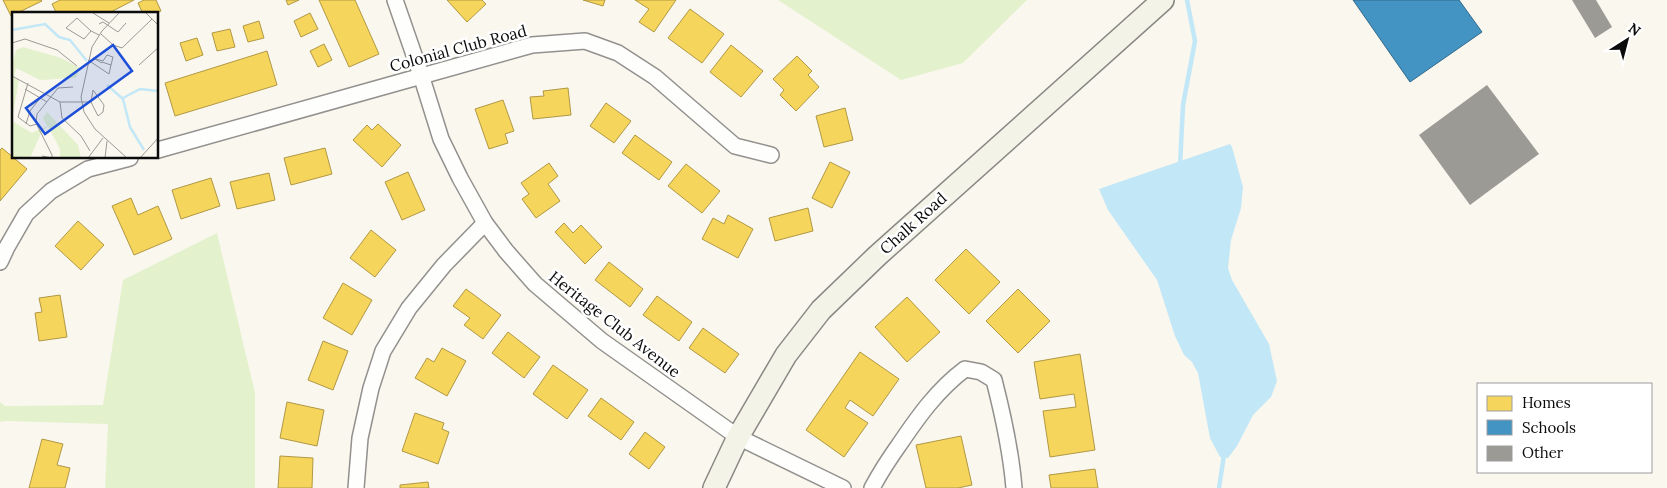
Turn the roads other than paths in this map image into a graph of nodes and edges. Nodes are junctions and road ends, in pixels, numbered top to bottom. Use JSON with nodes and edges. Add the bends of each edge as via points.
{"nodes":[{"id":1,"x":395,"y":0,"type":"edge"},
{"id":2,"x":1163,"y":0,"type":"edge"},
{"id":3,"x":421,"y":75,"type":"junction"},
{"id":4,"x":159,"y":150,"type":"edge"},
{"id":5,"x":771,"y":155,"type":"dead end"},
{"id":6,"x":126,"y":159,"type":"edge"},
{"id":7,"x":485,"y":223,"type":"junction"},
{"id":8,"x":0,"y":262,"type":"edge"},
{"id":9,"x":738,"y":437,"type":"junction"},
{"id":10,"x":356,"y":488,"type":"edge"},
{"id":11,"x":714,"y":488,"type":"edge"},
{"id":12,"x":844,"y":488,"type":"edge"},
{"id":13,"x":872,"y":488,"type":"edge"},
{"id":14,"x":1014,"y":488,"type":"edge"}],
"edges":[{"from":1,"to":3,"type":"street","name":"Heritage Club Avenue"},
{"from":2,"to":9,"type":"street","name":"Chalk Road","via":[[884,249],[821,310],[786,355]]},
{"from":3,"to":4,"type":"street","name":"Colonial Club Road"},
{"from":3,"to":5,"type":"street","name":"Colonial Club Road","via":[[532,45],[585,41],[618,53],[655,78],[735,146]]},
{"from":3,"to":7,"type":"street","name":"Heritage Club Avenue","via":[[441,139]]},
{"from":6,"to":8,"type":"street","via":[[88,169],[51,191],[26,214]]},
{"from":7,"to":9,"type":"street","name":"Heritage Club Avenue","via":[[506,252],[543,291],[602,341]]},
{"from":7,"to":10,"type":"street","via":[[444,264],[409,308],[383,351],[360,438]]},
{"from":9,"to":11,"type":"street","name":"Chalk Road"},
{"from":9,"to":12,"type":"street","name":"Heritage Club Avenue"},
{"from":13,"to":14,"type":"street","via":[[920,413],[964,370],[981,372],[994,380]]}]}
